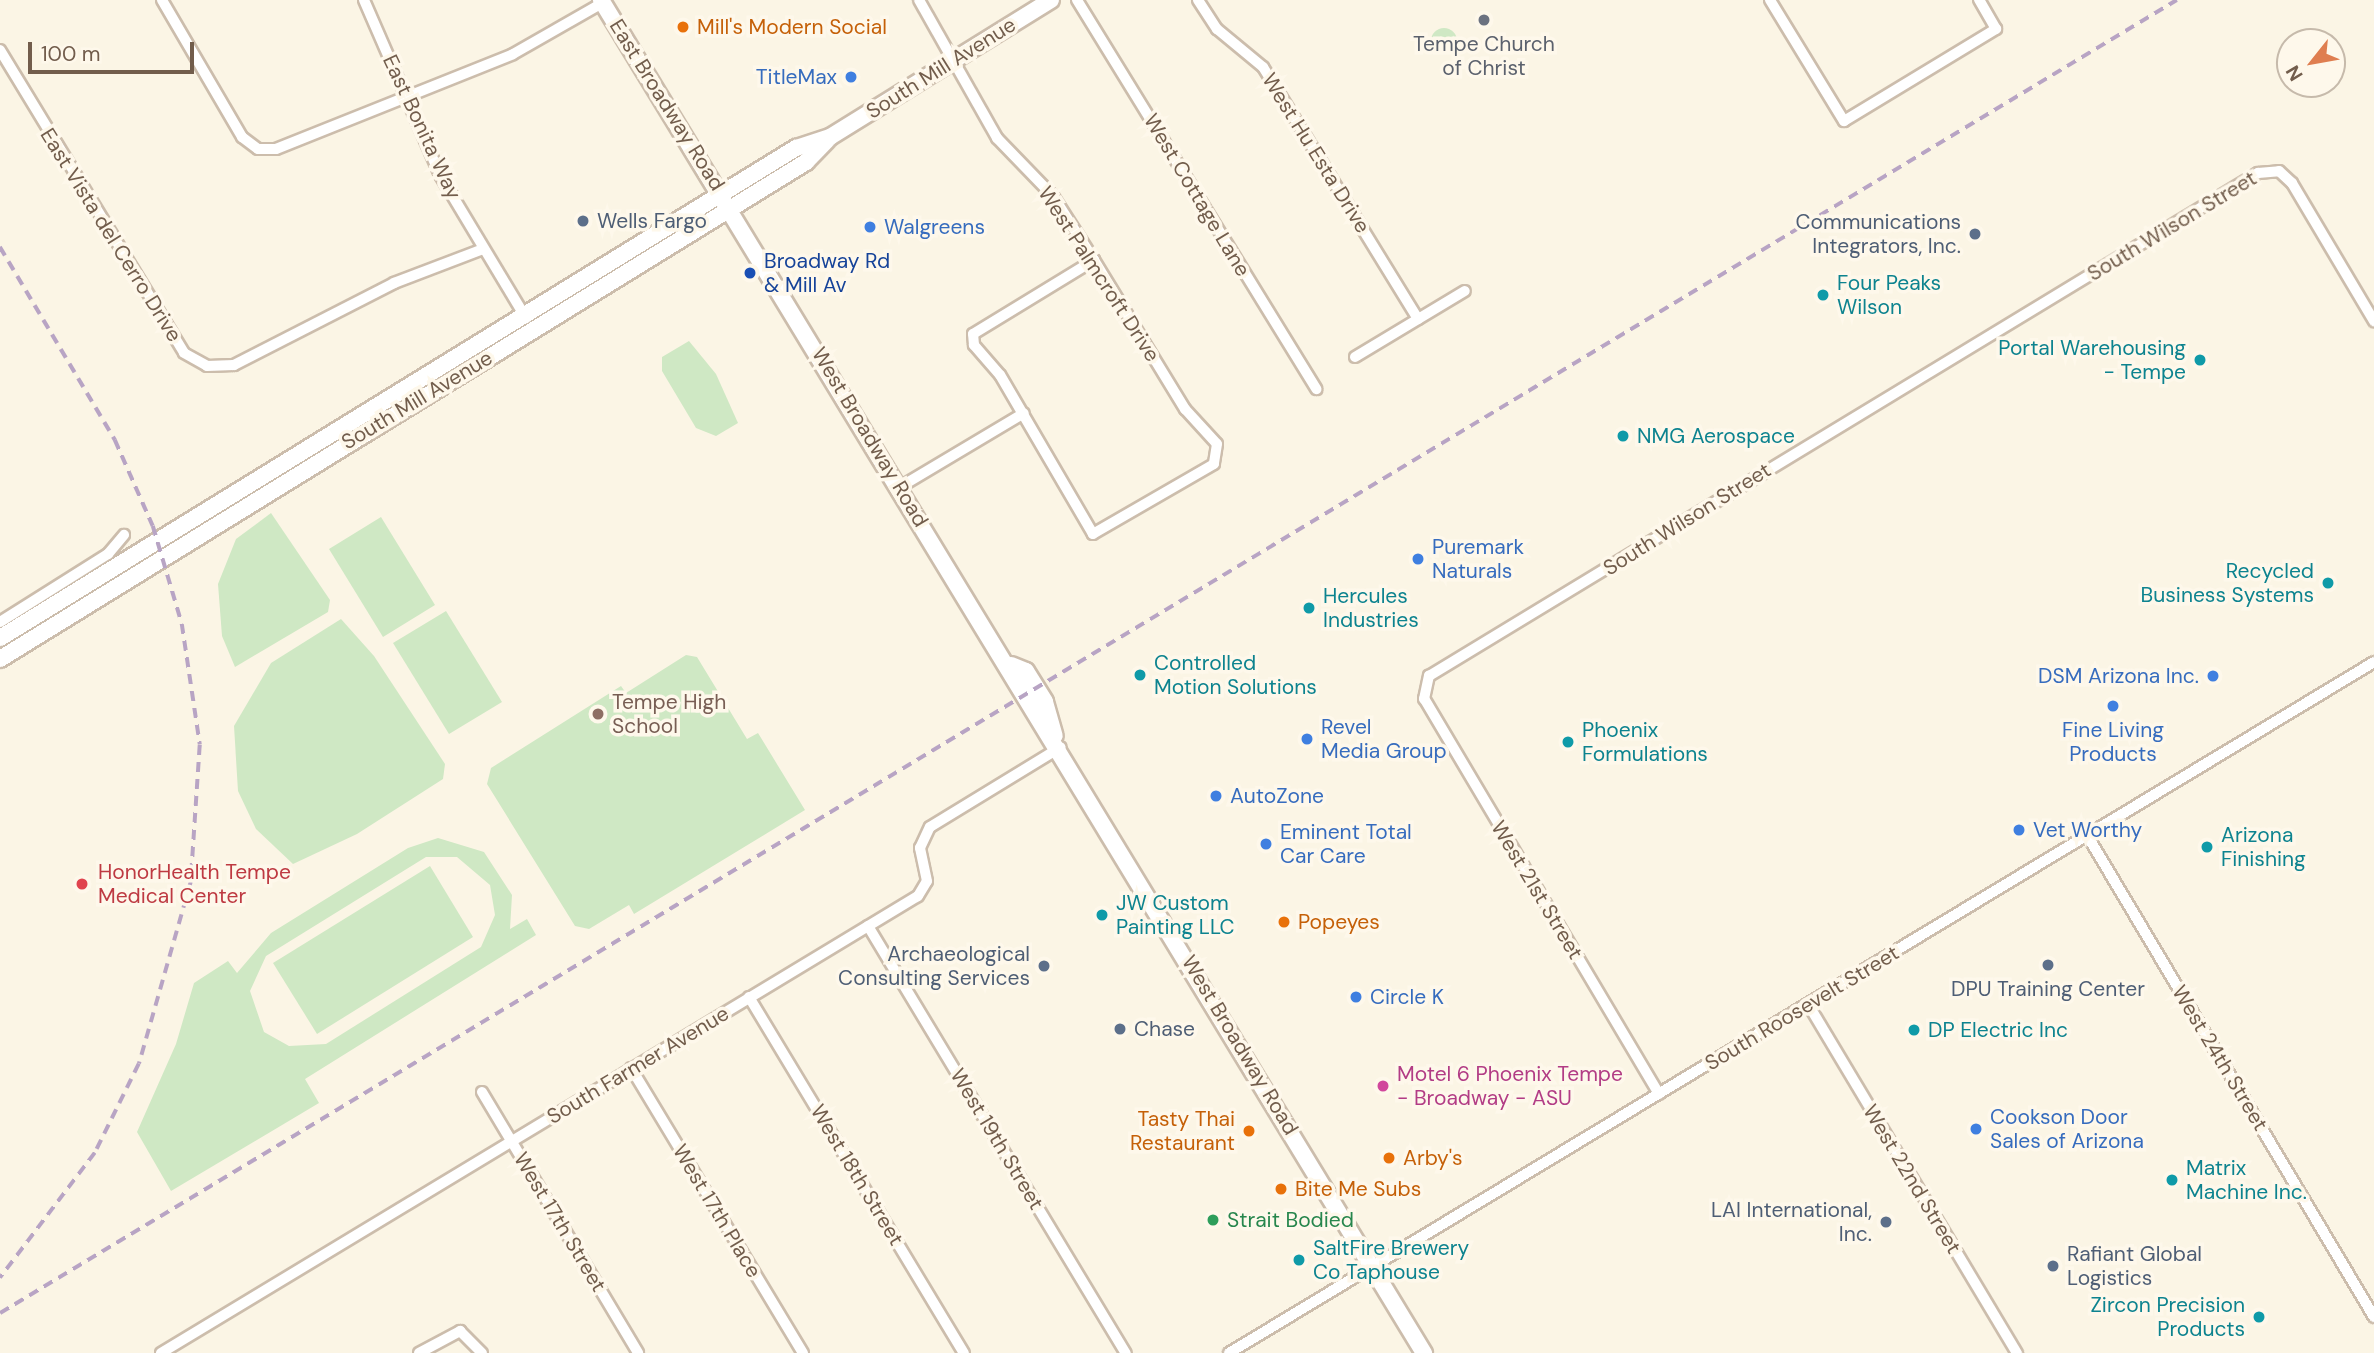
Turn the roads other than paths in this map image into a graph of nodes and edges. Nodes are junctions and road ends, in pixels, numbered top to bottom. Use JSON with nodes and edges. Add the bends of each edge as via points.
{"nodes":[{"id":1,"x":162,"y":0,"type":"edge"},
{"id":2,"x":364,"y":0,"type":"edge"},
{"id":3,"x":919,"y":0,"type":"edge"},
{"id":4,"x":1051,"y":0,"type":"edge"},
{"id":5,"x":1077,"y":0,"type":"edge"},
{"id":6,"x":1198,"y":0,"type":"edge"},
{"id":7,"x":1770,"y":0,"type":"edge"},
{"id":8,"x":1979,"y":0,"type":"edge"},
{"id":9,"x":603,"y":1,"type":"edge"},
{"id":10,"x":0,"y":50,"type":"edge"},
{"id":11,"x":949,"y":63,"type":"junction"},
{"id":12,"x":406,"y":96,"type":"junction"},
{"id":13,"x":830,"y":137,"type":"junction"},
{"id":14,"x":721,"y":193,"type":"junction"},
{"id":15,"x":731,"y":208,"type":"junction"},
{"id":16,"x":483,"y":249,"type":"junction"},
{"id":17,"x":1094,"y":260,"type":"junction"},
{"id":18,"x":1465,"y":291,"type":"dead end"},
{"id":19,"x":527,"y":319,"type":"junction"},
{"id":20,"x":1418,"y":319,"type":"junction"},
{"id":21,"x":2374,"y":321,"type":"edge"},
{"id":22,"x":1354,"y":358,"type":"dead end"},
{"id":23,"x":1316,"y":389,"type":"dead end"},
{"id":24,"x":1024,"y":413,"type":"junction"},
{"id":25,"x":900,"y":487,"type":"junction"},
{"id":26,"x":124,"y":535,"type":"dead end"},
{"id":27,"x":2,"y":617,"type":"edge"},
{"id":28,"x":0,"y":638,"type":"edge"},
{"id":29,"x":0,"y":659,"type":"edge"},
{"id":30,"x":2374,"y":662,"type":"edge"},
{"id":31,"x":1424,"y":684,"type":"joint"},
{"id":32,"x":1058,"y":743,"type":"junction"},
{"id":33,"x":2087,"y":835,"type":"junction"},
{"id":34,"x":868,"y":926,"type":"junction"},
{"id":35,"x":749,"y":997,"type":"junction"},
{"id":36,"x":1808,"y":1004,"type":"junction"},
{"id":37,"x":631,"y":1068,"type":"junction"},
{"id":38,"x":482,"y":1092,"type":"dead end"},
{"id":39,"x":1659,"y":1094,"type":"junction"},
{"id":40,"x":512,"y":1141,"type":"junction"},
{"id":41,"x":1372,"y":1266,"type":"junction"},
{"id":42,"x":2374,"y":1317,"type":"edge"},
{"id":43,"x":168,"y":1351,"type":"edge"},
{"id":44,"x":419,"y":1353,"type":"edge"},
{"id":45,"x":482,"y":1353,"type":"edge"},
{"id":46,"x":638,"y":1353,"type":"edge"},
{"id":47,"x":803,"y":1353,"type":"edge"},
{"id":48,"x":964,"y":1353,"type":"edge"},
{"id":49,"x":1126,"y":1353,"type":"edge"},
{"id":50,"x":1229,"y":1353,"type":"edge"},
{"id":51,"x":1424,"y":1353,"type":"edge"},
{"id":52,"x":2017,"y":1353,"type":"edge"}],
"edges":[{"from":1,"to":12,"type":"street","via":[[242,137],[258,149],[276,149]]},
{"from":2,"to":12,"type":"street","name":"East Bonita Way"},
{"from":3,"to":11,"type":"street","name":"West Palmcroft Drive","via":[[946,44]]},
{"from":4,"to":11,"type":"main road","name":"South Mill Avenue"},
{"from":5,"to":23,"type":"street","name":"West Cottage Lane"},
{"from":6,"to":20,"type":"street","name":"West Hu Esta Drive","via":[[1217,29],[1263,67]]},
{"from":7,"to":8,"type":"street","via":[[1844,121],[1996,29]]},
{"from":9,"to":12,"type":"street","via":[[513,54]]},
{"from":9,"to":14,"type":"main road","name":"East Broadway Road"},
{"from":10,"to":16,"type":"street","name":"East Vista del Cerro Drive","via":[[184,353],[207,366],[234,365],[394,283]]},
{"from":11,"to":13,"type":"main road","name":"South Mill Avenue"},
{"from":11,"to":17,"type":"street","name":"West Palmcroft Drive","via":[[997,138],[1053,196]]},
{"from":12,"to":16,"type":"street","name":"East Bonita Way","via":[[440,175]]},
{"from":13,"to":14,"type":"main road","name":"South Mill Avenue","via":[[796,148]]},
{"from":13,"to":15,"type":"main road","name":"South Mill Avenue","via":[[806,162]]},
{"from":14,"to":15,"type":"main road","name":"East Broadway Road"},
{"from":14,"to":19,"type":"main road","name":"South Mill Avenue"},
{"from":15,"to":25,"type":"main road","name":"West Broadway Road"},
{"from":15,"to":29,"type":"main road","name":"South Mill Avenue"},
{"from":16,"to":19,"type":"street","name":"East Bonita Way"},
{"from":17,"to":24,"type":"street","via":[[973,334],[974,345]]},
{"from":17,"to":24,"type":"street","name":"West Palmcroft Drive","via":[[1219,455],[1202,472],[1093,534]]},
{"from":18,"to":20,"type":"street"},
{"from":19,"to":28,"type":"main road","name":"South Mill Avenue"},
{"from":20,"to":22,"type":"street"},
{"from":21,"to":31,"type":"street","name":"South Wilson Street","via":[[2279,171],[2248,179],[1434,671]]},
{"from":24,"to":25,"type":"street"},
{"from":25,"to":32,"type":"main road","name":"West Broadway Road","via":[[1011,665],[1021,697]]},
{"from":26,"to":27,"type":"street","via":[[108,554]]},
{"from":30,"to":33,"type":"street","name":"South Roosevelt Street"},
{"from":31,"to":39,"type":"street","name":"West 21st Street","via":[[1424,699]]},
{"from":32,"to":34,"type":"street","name":"South Farmer Avenue","via":[[930,827],[920,848],[925,888]]},
{"from":32,"to":41,"type":"main road","name":"West Broadway Road"},
{"from":33,"to":36,"type":"street","name":"South Roosevelt Street"},
{"from":33,"to":42,"type":"street","name":"West 24th Street"},
{"from":34,"to":35,"type":"street","name":"South Farmer Avenue"},
{"from":34,"to":49,"type":"street","name":"West 19th Street"},
{"from":35,"to":37,"type":"street","name":"South Farmer Avenue"},
{"from":35,"to":48,"type":"street","name":"West 18th Street"},
{"from":36,"to":39,"type":"street","name":"South Roosevelt Street"},
{"from":36,"to":52,"type":"street","name":"West 22nd Street"},
{"from":37,"to":40,"type":"street","name":"South Farmer Avenue"},
{"from":37,"to":47,"type":"street","name":"West 17th Place"},
{"from":38,"to":40,"type":"street","name":"West 17th Street"},
{"from":39,"to":41,"type":"street","name":"South Roosevelt Street"},
{"from":40,"to":43,"type":"street","name":"South Farmer Avenue"},
{"from":40,"to":46,"type":"street","name":"West 17th Street"},
{"from":41,"to":50,"type":"street","name":"South Roosevelt Street"},
{"from":41,"to":51,"type":"main road","name":"West Broadway Road"},
{"from":44,"to":45,"type":"street","via":[[465,1332]]}]}
